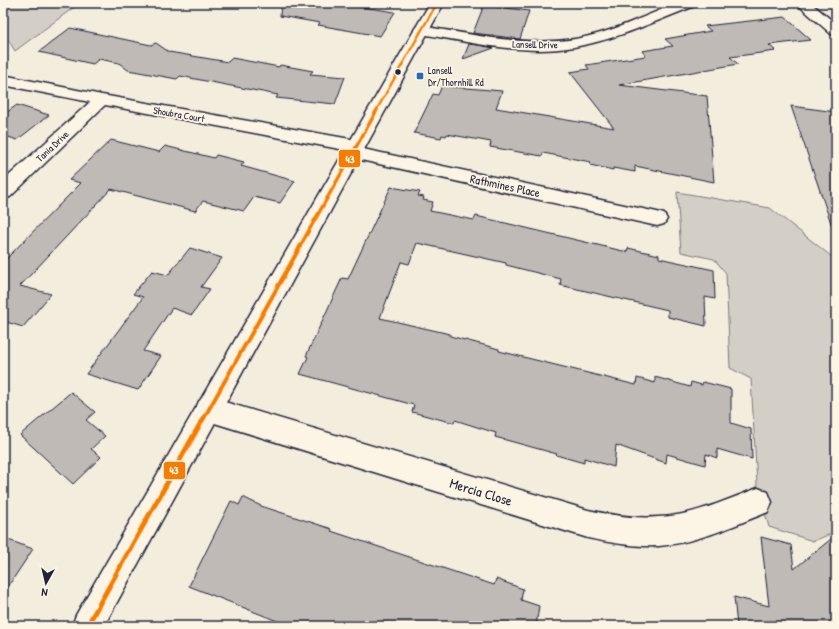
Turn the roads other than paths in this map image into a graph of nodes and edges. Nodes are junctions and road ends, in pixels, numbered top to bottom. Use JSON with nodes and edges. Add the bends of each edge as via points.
{"nodes":[{"id":1,"x":437,"y":3,"type":"edge"},
{"id":2,"x":690,"y":3,"type":"edge"},
{"id":3,"x":803,"y":3,"type":"edge"},
{"id":4,"x":422,"y":30,"type":"junction"},
{"id":5,"x":836,"y":31,"type":"edge"},
{"id":6,"x":3,"y":80,"type":"edge"},
{"id":7,"x":102,"y":100,"type":"junction"},
{"id":8,"x":354,"y":149,"type":"junction"},
{"id":9,"x":3,"y":192,"type":"edge"},
{"id":10,"x":657,"y":219,"type":"dead end"},
{"id":11,"x":208,"y":409,"type":"junction"},
{"id":12,"x":758,"y":502,"type":"dead end"},
{"id":13,"x":87,"y":626,"type":"edge"}],
"edges":[{"from":1,"to":4,"type":"street"},
{"from":2,"to":4,"type":"street","name":"Lansell Drive","via":[[620,30],[558,45],[504,43]]},
{"from":3,"to":5,"type":"street"},
{"from":4,"to":8,"type":"street"},
{"from":6,"to":7,"type":"street","name":"Shoubra Court"},
{"from":7,"to":8,"type":"street","name":"Shoubra Court"},
{"from":7,"to":9,"type":"street","name":"Tania Drive"},
{"from":8,"to":10,"type":"street","name":"Rathmines Place"},
{"from":8,"to":11,"type":"street"},
{"from":11,"to":12,"type":"street","name":"Mercia Close","via":[[588,524],[620,530],[647,532],[681,529]]},
{"from":11,"to":13,"type":"street"}]}
